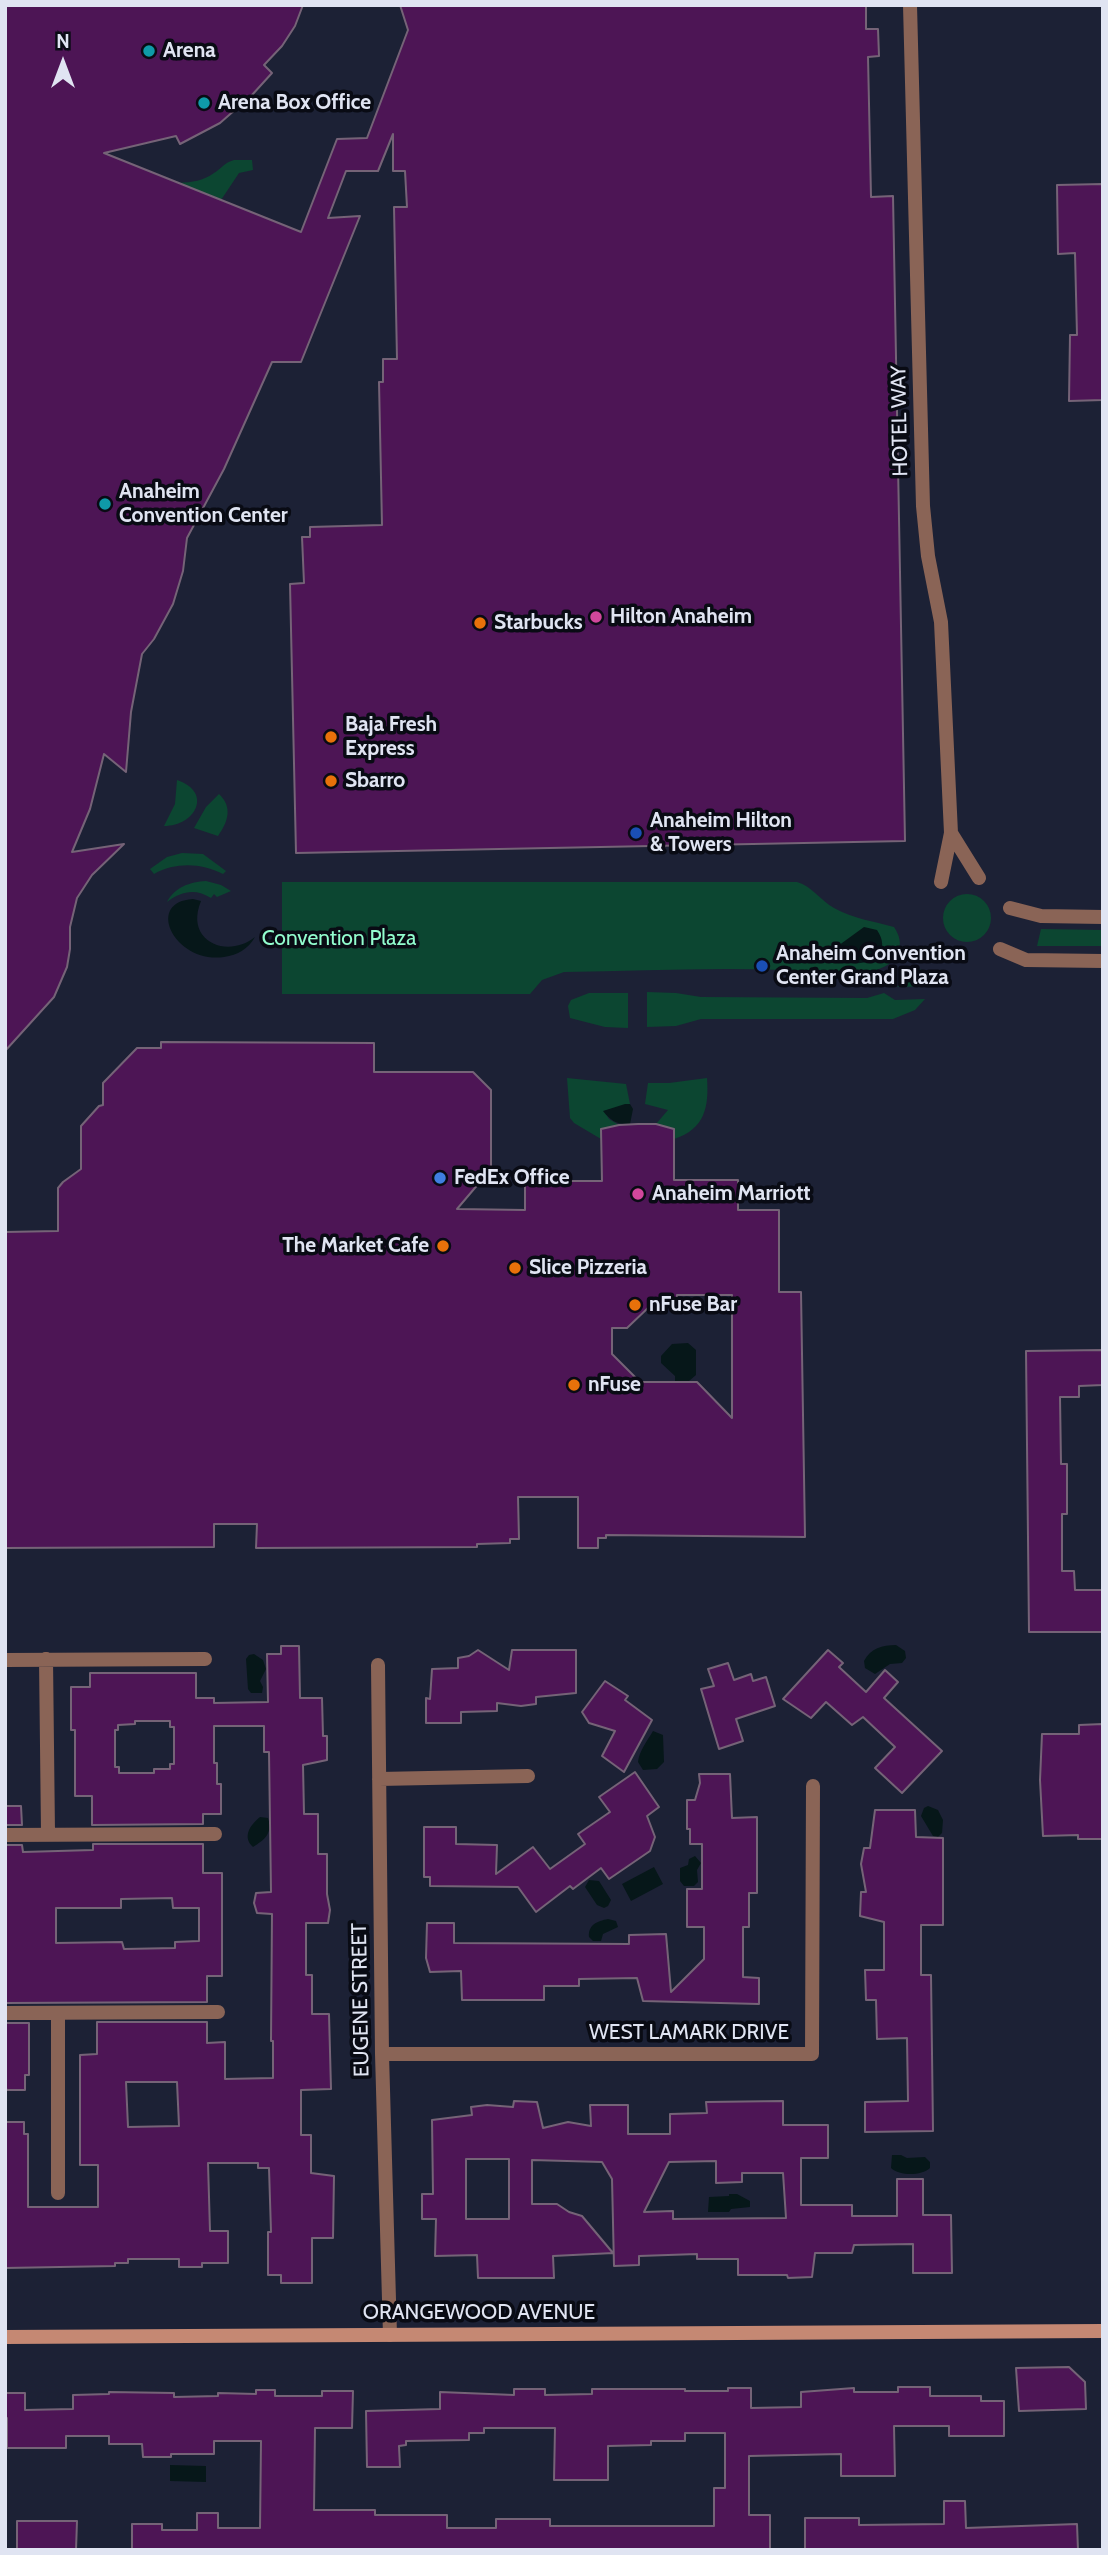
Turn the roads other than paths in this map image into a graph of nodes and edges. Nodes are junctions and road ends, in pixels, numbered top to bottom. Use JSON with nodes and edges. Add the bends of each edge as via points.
{"nodes":[{"id":1,"x":910,"y":5,"type":"edge"},
{"id":2,"x":951,"y":833,"type":"junction"},
{"id":3,"x":979,"y":878,"type":"dead end"},
{"id":4,"x":941,"y":882,"type":"dead end"},
{"id":5,"x":1010,"y":908,"type":"dead end"},
{"id":6,"x":1103,"y":917,"type":"edge"},
{"id":7,"x":1000,"y":949,"type":"dead end"},
{"id":8,"x":1103,"y":961,"type":"edge"},
{"id":9,"x":46,"y":1659,"type":"junction"},
{"id":10,"x":205,"y":1659,"type":"dead end"},
{"id":11,"x":5,"y":1660,"type":"edge"},
{"id":12,"x":378,"y":1665,"type":"dead end"},
{"id":13,"x":528,"y":1776,"type":"dead end"},
{"id":14,"x":379,"y":1779,"type":"junction"},
{"id":15,"x":813,"y":1786,"type":"dead end"},
{"id":16,"x":48,"y":1833,"type":"junction"},
{"id":17,"x":215,"y":1834,"type":"dead end"},
{"id":18,"x":5,"y":1835,"type":"edge"},
{"id":19,"x":218,"y":2012,"type":"dead end"},
{"id":20,"x":5,"y":2013,"type":"edge"},
{"id":21,"x":58,"y":2014,"type":"junction"},
{"id":22,"x":382,"y":2054,"type":"junction"},
{"id":23,"x":58,"y":2193,"type":"dead end"},
{"id":24,"x":1103,"y":2331,"type":"edge"},
{"id":25,"x":390,"y":2335,"type":"junction"},
{"id":26,"x":5,"y":2337,"type":"edge"}],
"edges":[{"from":1,"to":2,"type":"street","name":"HOTEL WAY","via":[[923,506],[941,622]]},
{"from":2,"to":3,"type":"street","name":"HOTEL WAY"},
{"from":2,"to":4,"type":"street","name":"HOTEL WAY"},
{"from":5,"to":6,"type":"street","via":[[1041,916]]},
{"from":7,"to":8,"type":"street","via":[[1026,960]]},
{"from":9,"to":10,"type":"street"},
{"from":9,"to":11,"type":"street"},
{"from":9,"to":16,"type":"street"},
{"from":12,"to":14,"type":"street","name":"EUGENE STREET"},
{"from":13,"to":14,"type":"street"},
{"from":14,"to":22,"type":"street","name":"EUGENE STREET"},
{"from":15,"to":22,"type":"street","name":"WEST LAMARK DRIVE","via":[[812,2054]]},
{"from":16,"to":17,"type":"street"},
{"from":16,"to":18,"type":"street"},
{"from":19,"to":21,"type":"street"},
{"from":20,"to":21,"type":"street"},
{"from":21,"to":23,"type":"street"},
{"from":22,"to":25,"type":"street","name":"EUGENE STREET"},
{"from":24,"to":25,"type":"main road","name":"ORANGEWOOD AVENUE"},
{"from":25,"to":26,"type":"main road","name":"ORANGEWOOD AVENUE"}]}
